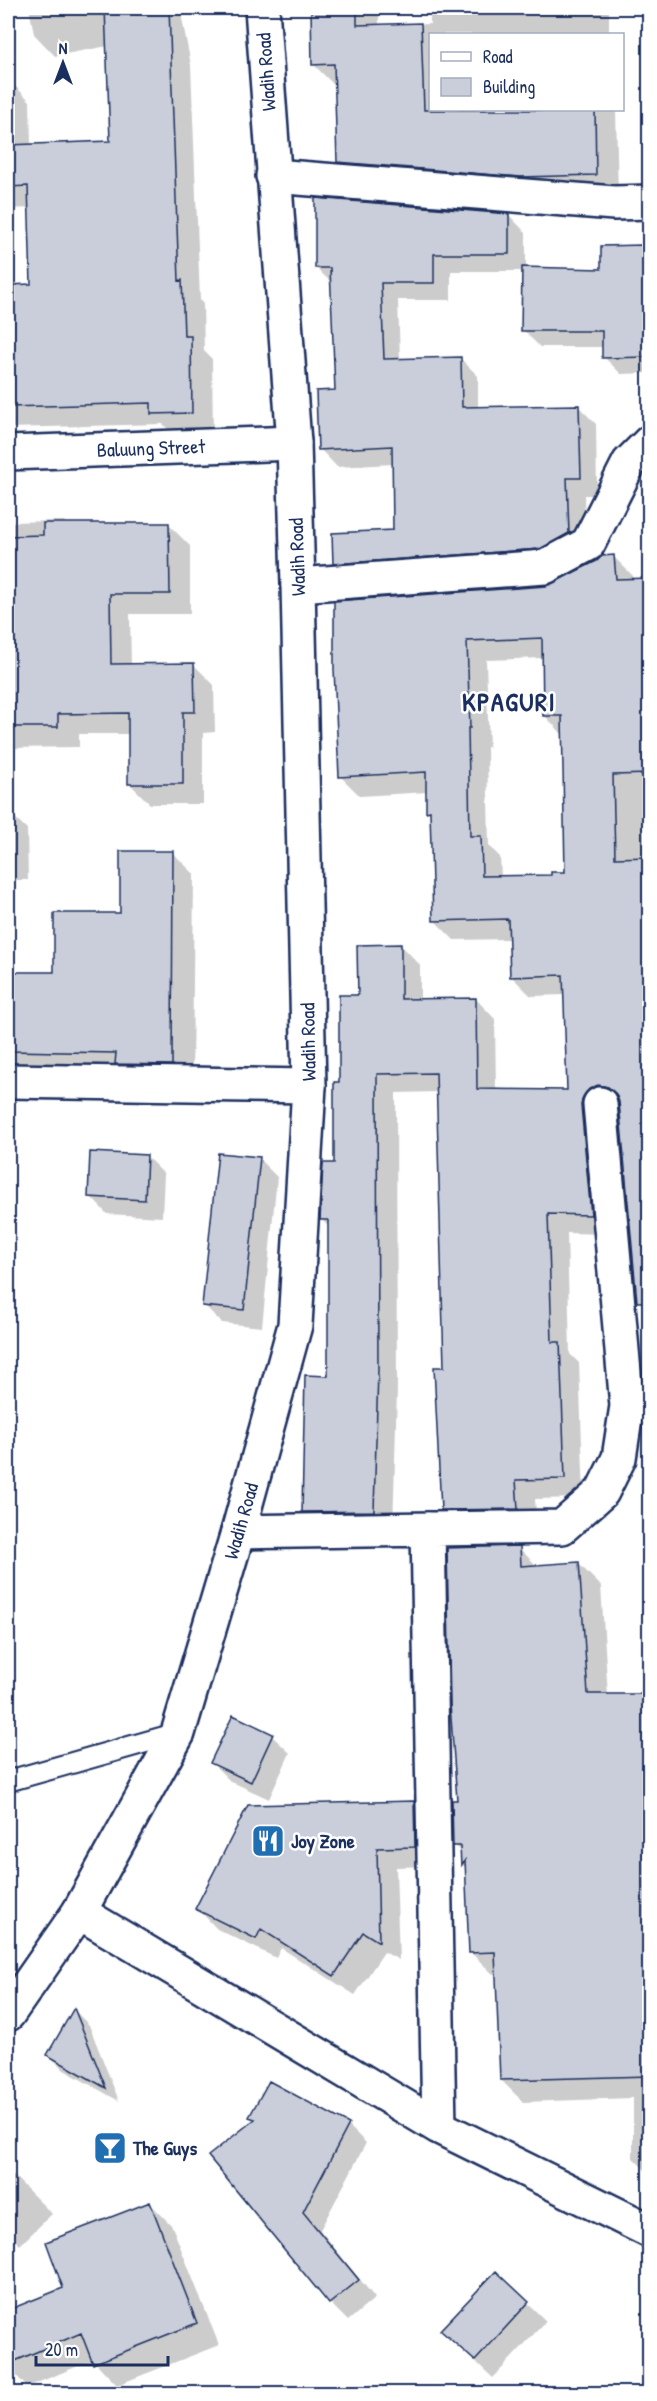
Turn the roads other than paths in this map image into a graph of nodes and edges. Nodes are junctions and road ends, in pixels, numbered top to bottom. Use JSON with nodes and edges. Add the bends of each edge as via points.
{"nodes":[{"id":1,"x":262,"y":8,"type":"edge"},
{"id":2,"x":273,"y":176,"type":"junction"},
{"id":3,"x":650,"y":202,"type":"edge"},
{"id":4,"x":650,"y":442,"type":"edge"},
{"id":5,"x":294,"y":443,"type":"junction"},
{"id":6,"x":8,"y":453,"type":"edge"},
{"id":7,"x":298,"y":585,"type":"junction"},
{"id":8,"x":8,"y":1081,"type":"edge"},
{"id":9,"x":309,"y":1086,"type":"junction"},
{"id":10,"x":600,"y":1104,"type":"dead end"},
{"id":11,"x":428,"y":1529,"type":"junction"},
{"id":12,"x":238,"y":1532,"type":"junction"},
{"id":13,"x":178,"y":1733,"type":"junction"},
{"id":14,"x":8,"y":1781,"type":"edge"},
{"id":15,"x":79,"y":1912,"type":"junction"},
{"id":16,"x":8,"y":2014,"type":"edge"},
{"id":17,"x":439,"y":2127,"type":"junction"},
{"id":18,"x":650,"y":2231,"type":"edge"}],
"edges":[{"from":1,"to":2,"type":"street","name":"Wadih Road"},
{"from":2,"to":3,"type":"street","via":[[614,203]]},
{"from":2,"to":5,"type":"street","name":"Wadih Road"},
{"from":4,"to":7,"type":"street","via":[[629,463],[588,544],[545,567]]},
{"from":5,"to":6,"type":"street","name":"Baluung Street"},
{"from":5,"to":7,"type":"street","name":"Wadih Road"},
{"from":7,"to":9,"type":"street","name":"Wadih Road"},
{"from":8,"to":9,"type":"street"},
{"from":9,"to":12,"type":"street","name":"Wadih Road","via":[[295,1324]]},
{"from":10,"to":11,"type":"street","via":[[627,1406],[619,1458],[602,1492],[562,1527]]},
{"from":11,"to":12,"type":"street"},
{"from":11,"to":17,"type":"street"},
{"from":12,"to":13,"type":"street","name":"Wadih Road"},
{"from":13,"to":14,"type":"lane"},
{"from":13,"to":15,"type":"street","name":"Wadih Road"},
{"from":15,"to":16,"type":"street","name":"Wadih Road"},
{"from":15,"to":17,"type":"street"},
{"from":17,"to":18,"type":"street"}]}
